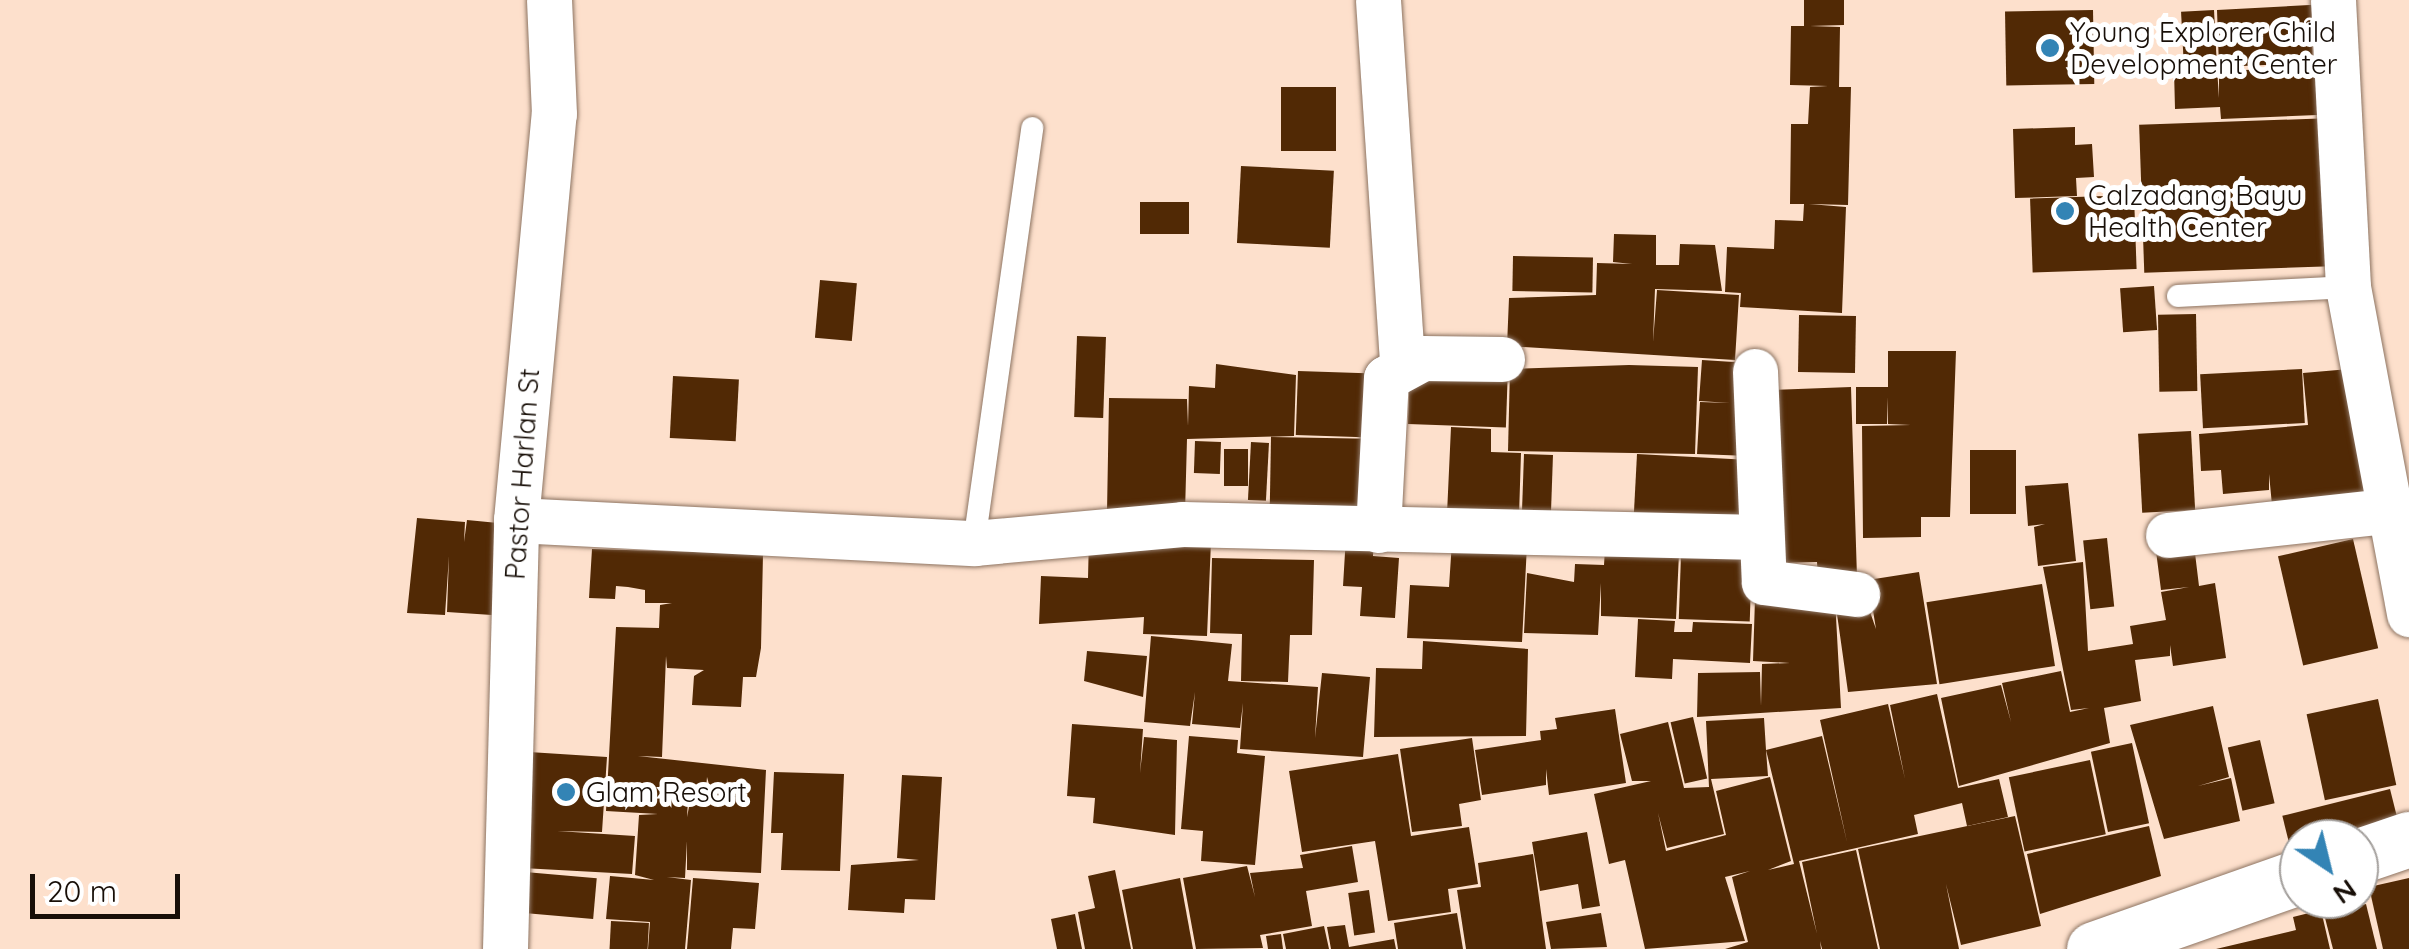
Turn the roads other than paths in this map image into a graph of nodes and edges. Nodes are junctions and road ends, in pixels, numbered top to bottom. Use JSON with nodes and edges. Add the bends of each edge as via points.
{"nodes":[{"id":1,"x":549,"y":0,"type":"edge"},
{"id":2,"x":1378,"y":0,"type":"edge"},
{"id":3,"x":2333,"y":0,"type":"edge"},
{"id":4,"x":1032,"y":128,"type":"dead end"},
{"id":5,"x":2348,"y":287,"type":"junction"},
{"id":6,"x":2178,"y":296,"type":"dead end"},
{"id":7,"x":1502,"y":359,"type":"dead end"},
{"id":8,"x":1402,"y":364,"type":"junction"},
{"id":9,"x":1754,"y":371,"type":"dead end"},
{"id":10,"x":2394,"y":510,"type":"junction"},
{"id":11,"x":516,"y":520,"type":"junction"},
{"id":12,"x":1378,"y":530,"type":"junction"},
{"id":13,"x":2168,"y":535,"type":"dead end"},
{"id":14,"x":1760,"y":537,"type":"junction"},
{"id":15,"x":974,"y":543,"type":"junction"},
{"id":16,"x":1858,"y":594,"type":"dead end"},
{"id":17,"x":2409,"y":614,"type":"edge"},
{"id":18,"x":2409,"y":839,"type":"edge"},
{"id":19,"x":2379,"y":849,"type":"edge"},
{"id":20,"x":2279,"y":884,"type":"edge"},
{"id":21,"x":505,"y":949,"type":"edge"},
{"id":22,"x":2094,"y":949,"type":"edge"}],
"edges":[{"from":1,"to":11,"type":"street","name":"Pastor Harlan St","via":[[554,114]]},
{"from":2,"to":8,"type":"street"},
{"from":3,"to":5,"type":"street"},
{"from":4,"to":15,"type":"lane"},
{"from":5,"to":6,"type":"lane"},
{"from":5,"to":10,"type":"street"},
{"from":7,"to":8,"type":"street"},
{"from":8,"to":12,"type":"street","via":[[1386,378],[1378,418]]},
{"from":9,"to":14,"type":"street"},
{"from":10,"to":13,"type":"street"},
{"from":10,"to":17,"type":"street"},
{"from":11,"to":15,"type":"street"},
{"from":11,"to":21,"type":"street","name":"Pastor Harlan St"},
{"from":12,"to":14,"type":"street"},
{"from":12,"to":15,"type":"street","via":[[1182,524]]},
{"from":14,"to":16,"type":"street","via":[[1769,588]]},
{"from":18,"to":19,"type":"street"},
{"from":20,"to":22,"type":"street"}]}
